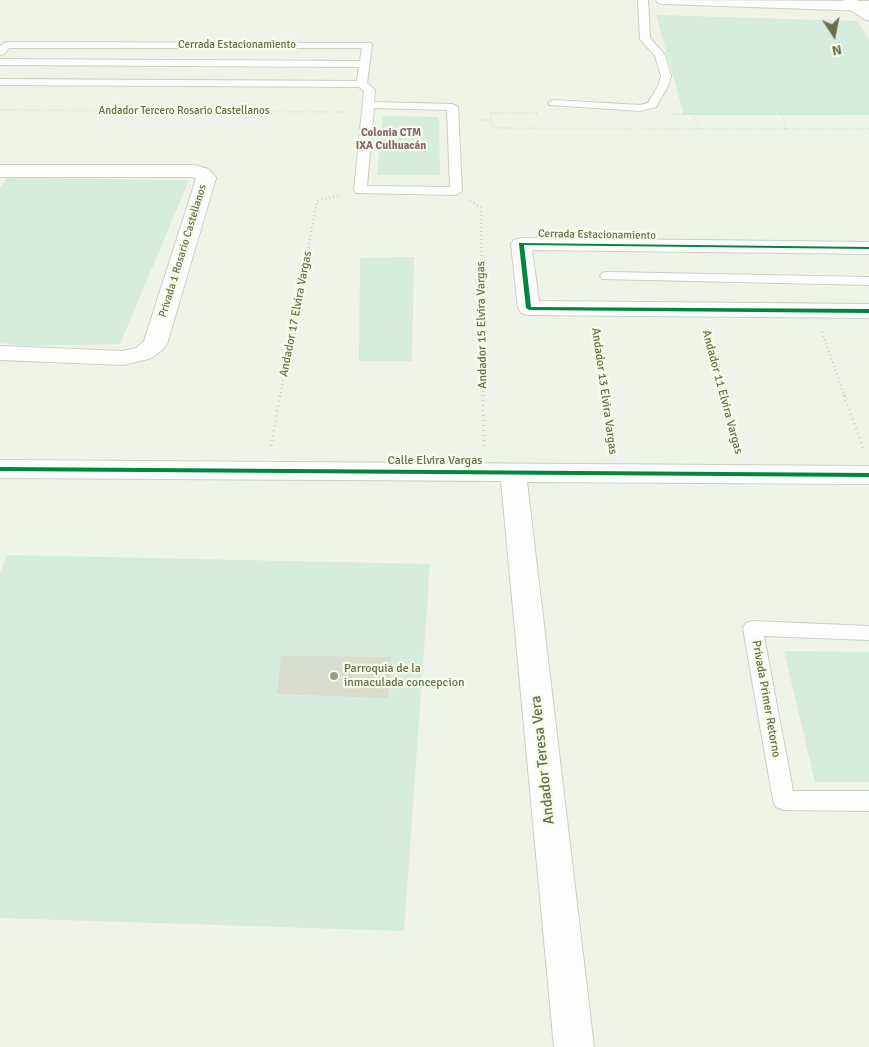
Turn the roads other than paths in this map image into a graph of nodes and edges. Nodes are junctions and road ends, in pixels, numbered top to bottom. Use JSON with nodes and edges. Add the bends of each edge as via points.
{"nodes":[{"id":1,"x":643,"y":0,"type":"edge"},
{"id":2,"x":663,"y":0,"type":"edge"},
{"id":3,"x":729,"y":1,"type":"edge"},
{"id":4,"x":851,"y":3,"type":"edge"},
{"id":5,"x":869,"y":6,"type":"edge"},
{"id":6,"x":869,"y":16,"type":"edge"},
{"id":7,"x":3,"y":48,"type":"edge"},
{"id":8,"x":0,"y":62,"type":"edge"},
{"id":9,"x":365,"y":64,"type":"junction"},
{"id":10,"x":0,"y":82,"type":"edge"},
{"id":11,"x":362,"y":84,"type":"junction"},
{"id":12,"x":554,"y":103,"type":"dead end"},
{"id":13,"x":368,"y":108,"type":"junction"},
{"id":14,"x":0,"y":171,"type":"edge"},
{"id":15,"x":869,"y":248,"type":"edge"},
{"id":16,"x":607,"y":276,"type":"dead end"},
{"id":17,"x":869,"y":281,"type":"edge"},
{"id":18,"x":869,"y":311,"type":"edge"},
{"id":19,"x":0,"y":353,"type":"edge"},
{"id":20,"x":867,"y":466,"type":"edge"},
{"id":21,"x":0,"y":469,"type":"edge"},
{"id":22,"x":499,"y":472,"type":"junction"},
{"id":23,"x":869,"y":633,"type":"edge"},
{"id":24,"x":869,"y":801,"type":"edge"},
{"id":25,"x":574,"y":1047,"type":"edge"}],
"edges":[{"from":1,"to":12,"type":"lane","via":[[645,38],[660,55],[666,76],[652,105],[640,108]]},
{"from":2,"to":3,"type":"street"},
{"from":3,"to":4,"type":"street"},
{"from":4,"to":5,"type":"street"},
{"from":4,"to":6,"type":"street"},
{"from":7,"to":9,"type":"lane","name":"Cerrada Estacionamiento","via":[[367,45]]},
{"from":8,"to":9,"type":"lane"},
{"from":9,"to":11,"type":"lane","name":"Cerrada Estacionamiento"},
{"from":10,"to":11,"type":"lane"},
{"from":11,"to":13,"type":"lane","via":[[370,90]]},
{"from":13,"to":13,"type":"lane","via":[[452,107],[456,191],[360,190]]},
{"from":14,"to":19,"type":"street","name":"Privada 1 Rosario Castellanos","via":[[195,171],[206,178],[155,344],[144,353],[123,358]]},
{"from":15,"to":18,"type":"street","name":"Cerrada Estacionamiento","via":[[521,244],[529,308]]},
{"from":16,"to":17,"type":"lane"},
{"from":20,"to":22,"type":"street","name":"Calle Elvira Vargas","via":[[744,474]]},
{"from":21,"to":22,"type":"street","name":"Calle Elvira Vargas"},
{"from":22,"to":25,"type":"street","name":"Andador Teresa Vera"},
{"from":23,"to":24,"type":"lane","name":"Privada Primer Retorno","via":[[753,628],[784,800]]}]}
